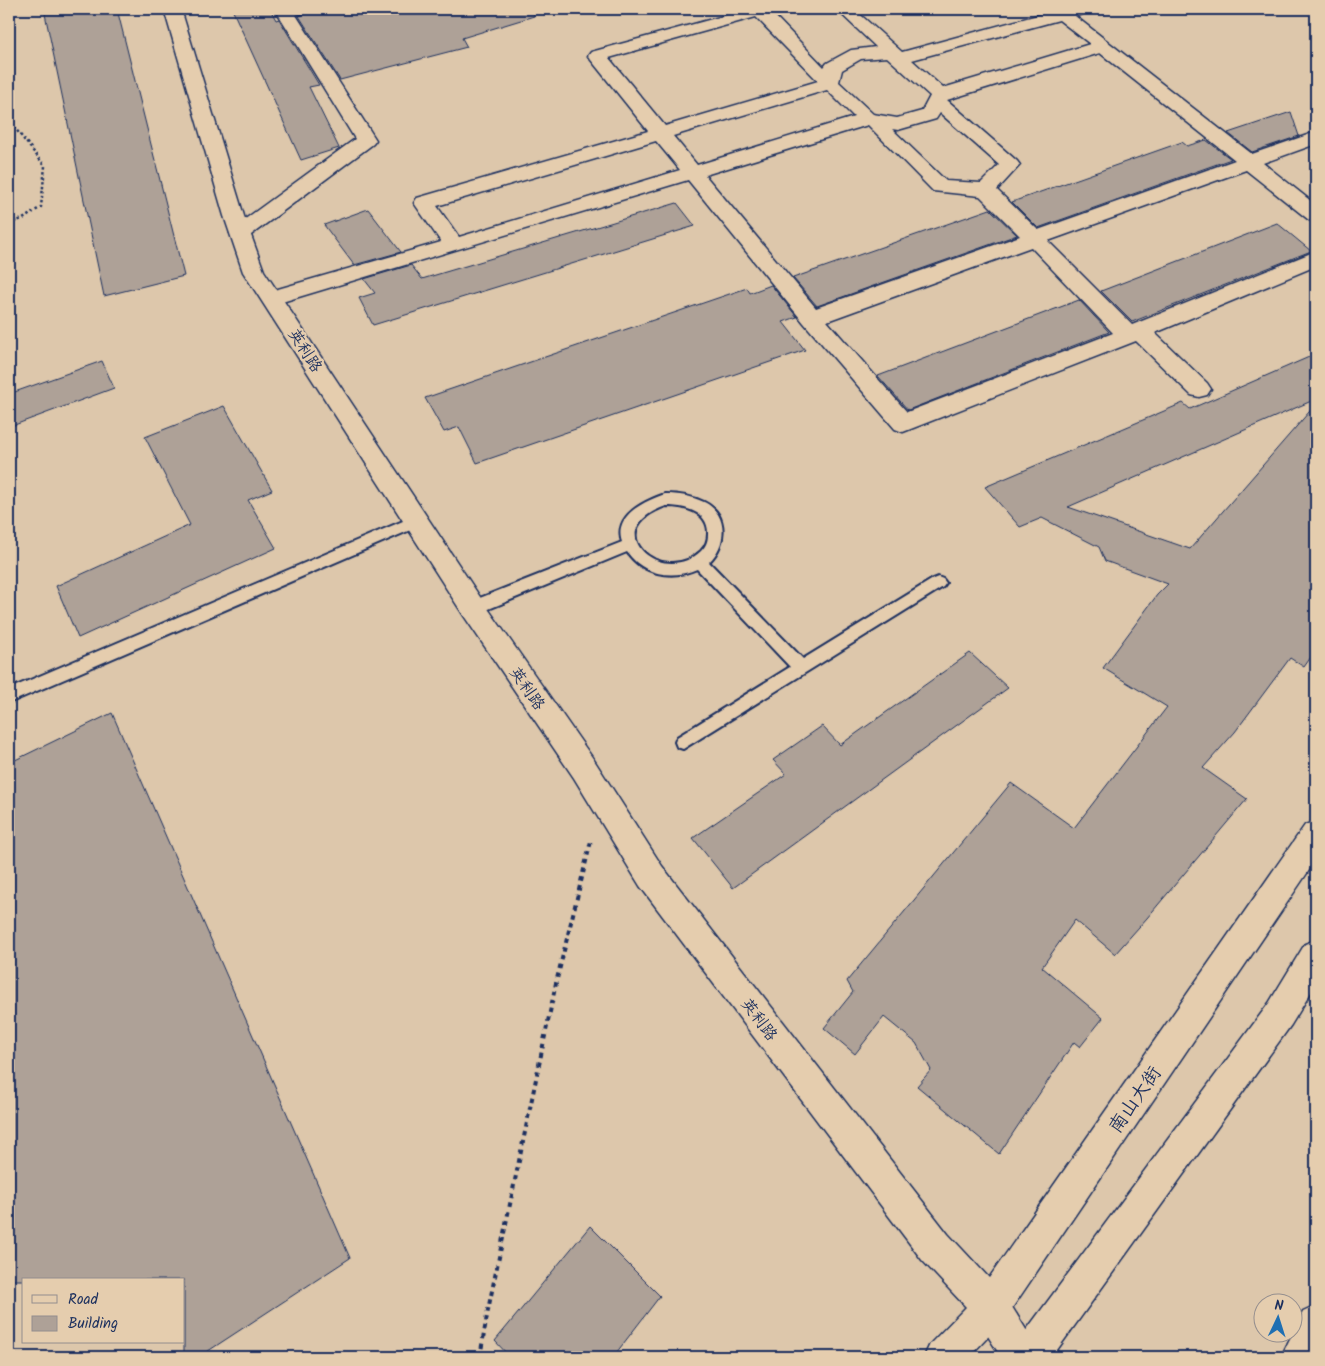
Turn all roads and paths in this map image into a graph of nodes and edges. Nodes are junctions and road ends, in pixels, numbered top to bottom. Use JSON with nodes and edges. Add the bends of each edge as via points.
{"nodes":[{"id":1,"x":172,"y":9,"type":"edge"},
{"id":2,"x":297,"y":9,"type":"edge"},
{"id":3,"x":844,"y":9,"type":"edge"},
{"id":4,"x":1081,"y":9,"type":"edge"},
{"id":5,"x":762,"y":10,"type":"edge"},
{"id":6,"x":1059,"y":11,"type":"edge"},
{"id":7,"x":1103,"y":46,"type":"junction"},
{"id":8,"x":895,"y":55,"type":"junction"},
{"id":9,"x":830,"y":83,"type":"junction"},
{"id":10,"x":938,"y":98,"type":"junction"},
{"id":11,"x":874,"y":119,"type":"junction"},
{"id":12,"x":9,"y":128,"type":"edge"},
{"id":13,"x":660,"y":133,"type":"junction"},
{"id":14,"x":1316,"y":138,"type":"edge"},
{"id":15,"x":1250,"y":162,"type":"junction"},
{"id":16,"x":692,"y":172,"type":"junction"},
{"id":17,"x":986,"y":190,"type":"junction"},
{"id":18,"x":1316,"y":215,"type":"edge"},
{"id":19,"x":9,"y":222,"type":"edge"},
{"id":20,"x":240,"y":233,"type":"junction"},
{"id":21,"x":1034,"y":239,"type":"junction"},
{"id":22,"x":454,"y":245,"type":"junction"},
{"id":23,"x":1316,"y":258,"type":"edge"},
{"id":24,"x":272,"y":298,"type":"junction"},
{"id":25,"x":812,"y":318,"type":"junction"},
{"id":26,"x":1134,"y":333,"type":"junction"},
{"id":27,"x":1200,"y":389,"type":"dead end"},
{"id":28,"x":417,"y":521,"type":"junction"},
{"id":29,"x":630,"y":546,"type":"junction"},
{"id":30,"x":700,"y":562,"type":"junction"},
{"id":31,"x":938,"y":583,"type":"dead end"},
{"id":32,"x":473,"y":608,"type":"junction"},
{"id":33,"x":802,"y":668,"type":"junction"},
{"id":34,"x":9,"y":696,"type":"edge"},
{"id":35,"x":683,"y":742,"type":"dead end"},
{"id":36,"x":602,"y":797,"type":"junction"},
{"id":37,"x":1316,"y":835,"type":"edge"},
{"id":38,"x":1316,"y":955,"type":"edge"},
{"id":39,"x":991,"y":1307,"type":"junction"},
{"id":40,"x":1316,"y":1325,"type":"edge"},
{"id":41,"x":480,"y":1357,"type":"edge"},
{"id":42,"x":943,"y":1357,"type":"edge"},
{"id":43,"x":1022,"y":1357,"type":"edge"},
{"id":44,"x":1029,"y":1357,"type":"edge"},
{"id":45,"x":1300,"y":1357,"type":"edge"}],
"edges":[{"from":1,"to":20,"type":"street","name":"英利路"},
{"from":2,"to":20,"type":"street","via":[[286,12],[366,140]]},
{"from":3,"to":8,"type":"street"},
{"from":4,"to":6,"type":"street"},
{"from":5,"to":9,"type":"street"},
{"from":5,"to":13,"type":"street","via":[[597,56]]},
{"from":6,"to":7,"type":"street"},
{"from":6,"to":8,"type":"street"},
{"from":7,"to":10,"type":"street"},
{"from":7,"to":15,"type":"street"},
{"from":8,"to":9,"type":"street","via":[[857,54],[834,67]]},
{"from":8,"to":10,"type":"street"},
{"from":9,"to":11,"type":"street"},
{"from":9,"to":13,"type":"street"},
{"from":10,"to":11,"type":"street","via":[[929,115],[898,124]]},
{"from":10,"to":17,"type":"street","via":[[1010,165]]},
{"from":11,"to":16,"type":"street"},
{"from":11,"to":17,"type":"street","via":[[940,187]]},
{"from":12,"to":19,"type":"path","via":[[14,127],[45,166],[42,207],[23,219]]},
{"from":13,"to":16,"type":"street"},
{"from":13,"to":22,"type":"street","via":[[424,203]]},
{"from":14,"to":15,"type":"street"},
{"from":15,"to":18,"type":"street"},
{"from":15,"to":21,"type":"street"},
{"from":16,"to":22,"type":"street"},
{"from":16,"to":25,"type":"street"},
{"from":17,"to":21,"type":"street"},
{"from":20,"to":24,"type":"street","name":"英利路","via":[[254,272]]},
{"from":21,"to":25,"type":"street"},
{"from":21,"to":26,"type":"street"},
{"from":22,"to":24,"type":"street"},
{"from":23,"to":26,"type":"street"},
{"from":24,"to":28,"type":"street","name":"英利路"},
{"from":25,"to":26,"type":"street","via":[[903,423]]},
{"from":26,"to":27,"type":"street"},
{"from":28,"to":32,"type":"street","name":"英利路"},
{"from":28,"to":34,"type":"lane"},
{"from":29,"to":30,"type":"lane","via":[[641,560],[659,568],[681,569]]},
{"from":29,"to":30,"type":"lane","via":[[628,531],[634,516],[647,506],[664,500],[684,501],[701,507],[712,519],[717,534],[713,550]]},
{"from":29,"to":32,"type":"lane"},
{"from":30,"to":33,"type":"lane"},
{"from":31,"to":33,"type":"lane"},
{"from":32,"to":36,"type":"street","name":"英利路"},
{"from":33,"to":35,"type":"lane"},
{"from":36,"to":39,"type":"street","name":"英利路","via":[[657,884],[935,1247]]},
{"from":36,"to":41,"type":"path","via":[[556,983]]},
{"from":37,"to":39,"type":"street","name":"南山大街"},
{"from":38,"to":44,"type":"street","via":[[1280,1014]]},
{"from":39,"to":42,"type":"street","name":"南山大街"},
{"from":39,"to":43,"type":"street","name":"英利路"},
{"from":40,"to":45,"type":"street"}]}
